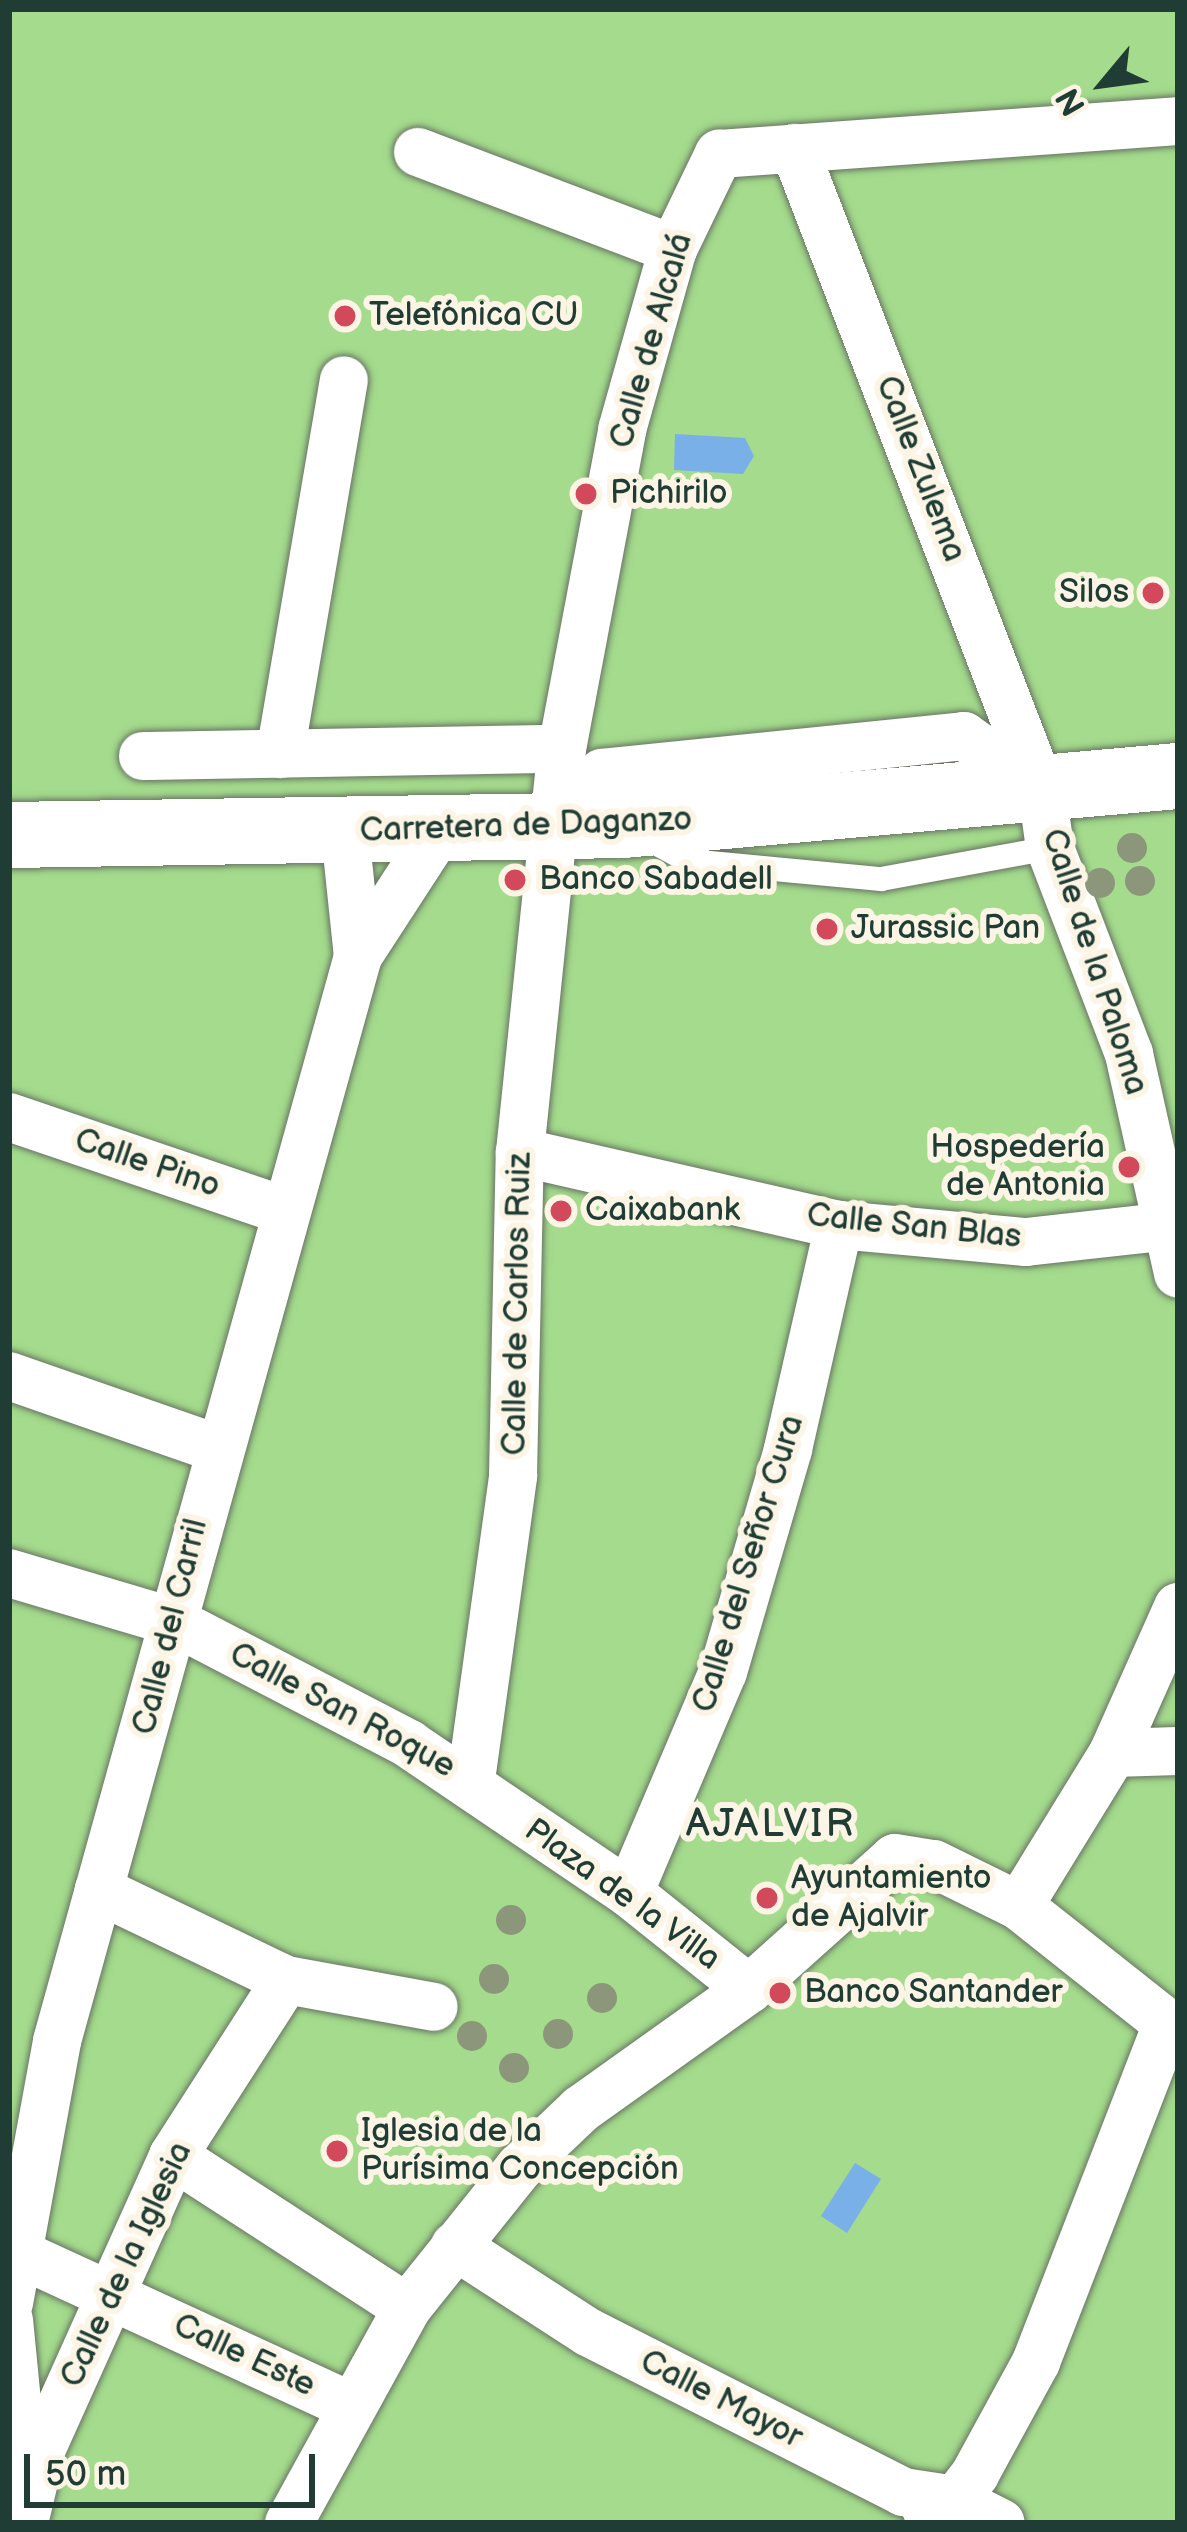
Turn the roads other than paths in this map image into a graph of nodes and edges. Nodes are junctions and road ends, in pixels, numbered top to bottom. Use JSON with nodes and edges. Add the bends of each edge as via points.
{"nodes":[{"id":1,"x":1178,"y":121,"type":"edge"},
{"id":2,"x":794,"y":148,"type":"junction"},
{"id":3,"x":418,"y":152,"type":"dead end"},
{"id":4,"x":674,"y":249,"type":"junction"},
{"id":5,"x":344,"y":380,"type":"dead end"},
{"id":6,"x":562,"y":749,"type":"junction"},
{"id":7,"x":280,"y":754,"type":"junction"},
{"id":8,"x":143,"y":756,"type":"dead end"},
{"id":9,"x":1178,"y":776,"type":"edge"},
{"id":10,"x":558,"y":818,"type":"junction"},
{"id":11,"x":1046,"y":820,"type":"junction"},
{"id":12,"x":345,"y":833,"type":"junction"},
{"id":13,"x":438,"y":833,"type":"junction"},
{"id":14,"x":9,"y":835,"type":"edge"},
{"id":15,"x":358,"y":956,"type":"junction"},
{"id":16,"x":9,"y":1117,"type":"edge"},
{"id":17,"x":520,"y":1152,"type":"junction"},
{"id":18,"x":285,"y":1211,"type":"junction"},
{"id":19,"x":839,"y":1225,"type":"junction"},
{"id":20,"x":1171,"y":1226,"type":"junction"},
{"id":21,"x":1178,"y":1274,"type":"edge"},
{"id":22,"x":9,"y":1376,"type":"edge"},
{"id":23,"x":216,"y":1448,"type":"junction"},
{"id":24,"x":9,"y":1574,"type":"edge"},
{"id":25,"x":1178,"y":1606,"type":"edge"},
{"id":26,"x":177,"y":1623,"type":"junction"},
{"id":27,"x":1178,"y":1751,"type":"edge"},
{"id":28,"x":1113,"y":1753,"type":"junction"},
{"id":29,"x":470,"y":1780,"type":"junction"},
{"id":30,"x":99,"y":1890,"type":"junction"},
{"id":31,"x":628,"y":1893,"type":"junction"},
{"id":32,"x":1018,"y":1906,"type":"junction"},
{"id":33,"x":286,"y":1980,"type":"junction"},
{"id":34,"x":748,"y":1989,"type":"junction"},
{"id":35,"x":434,"y":2007,"type":"dead end"},
{"id":36,"x":1173,"y":2028,"type":"edge"},
{"id":37,"x":173,"y":2156,"type":"junction"},
{"id":38,"x":455,"y":2246,"type":"junction"},
{"id":39,"x":14,"y":2250,"type":"edge"},
{"id":40,"x":114,"y":2295,"type":"junction"},
{"id":41,"x":9,"y":2303,"type":"edge"},
{"id":42,"x":407,"y":2308,"type":"junction"},
{"id":43,"x":9,"y":2320,"type":"edge"},
{"id":44,"x":348,"y":2405,"type":"junction"},
{"id":45,"x":955,"y":2500,"type":"junction"},
{"id":46,"x":26,"y":2511,"type":"edge"},
{"id":47,"x":289,"y":2523,"type":"edge"},
{"id":48,"x":904,"y":2523,"type":"edge"},
{"id":49,"x":1001,"y":2523,"type":"edge"}],
"edges":[{"from":1,"to":2,"type":"street"},
{"from":2,"to":4,"type":"street","name":"Calle de Alcalá","via":[[719,154]]},
{"from":2,"to":11,"type":"street","name":"Calle Zulema"},
{"from":3,"to":4,"type":"street"},
{"from":4,"to":6,"type":"street","name":"Calle de Alcalá","via":[[622,430]]},
{"from":5,"to":7,"type":"street"},
{"from":6,"to":7,"type":"street"},
{"from":6,"to":10,"type":"street","name":"Calle de Alcalá"},
{"from":7,"to":8,"type":"street"},
{"from":9,"to":11,"type":"street","name":"Carretera de Daganzo"},
{"from":10,"to":11,"type":"street","name":"Carretera de Daganzo","via":[[623,825]]},
{"from":10,"to":11,"type":"street","name":"Carretera de Daganzo","via":[[602,773],[964,736]]},
{"from":10,"to":13,"type":"street","name":"Carretera de Daganzo"},
{"from":10,"to":17,"type":"street","name":"Calle de Carlos Ruiz"},
{"from":11,"to":20,"type":"street","name":"Calle de la Paloma","via":[[1129,1054]]},
{"from":12,"to":13,"type":"street","name":"Carretera de Daganzo"},
{"from":12,"to":14,"type":"street","name":"Carretera de Daganzo"},
{"from":12,"to":15,"type":"street","name":"Calle del Carril"},
{"from":13,"to":15,"type":"street","name":"Calle del Carril"},
{"from":15,"to":18,"type":"street","name":"Calle del Carril"},
{"from":16,"to":18,"type":"street","name":"Calle Pino"},
{"from":17,"to":19,"type":"street","name":"Calle San Blas"},
{"from":17,"to":29,"type":"street","name":"Calle de Carlos Ruiz","via":[[513,1476]]},
{"from":18,"to":23,"type":"street","name":"Calle del Carril"},
{"from":19,"to":20,"type":"street","name":"Calle San Blas","via":[[1026,1242]]},
{"from":19,"to":31,"type":"street","name":"Calle del Señor Cura","via":[[788,1448],[723,1672]]},
{"from":20,"to":21,"type":"street","name":"Calle de la Paloma"},
{"from":22,"to":23,"type":"street"},
{"from":23,"to":26,"type":"street","name":"Calle del Carril"},
{"from":24,"to":26,"type":"street","name":"Calle San Roque"},
{"from":25,"to":28,"type":"street"},
{"from":26,"to":29,"type":"street","name":"Calle San Roque"},
{"from":26,"to":30,"type":"street","name":"Calle del Carril"},
{"from":27,"to":28,"type":"street"},
{"from":28,"to":32,"type":"street"},
{"from":29,"to":31,"type":"street","name":"Plaza de la Villa"},
{"from":30,"to":33,"type":"street"},
{"from":30,"to":39,"type":"street","name":"Calle del Carril","via":[[57,2041]]},
{"from":31,"to":34,"type":"street","name":"Plaza de la Villa"},
{"from":32,"to":34,"type":"street","via":[[934,1864],[896,1858]]},
{"from":32,"to":36,"type":"street"},
{"from":33,"to":35,"type":"street"},
{"from":33,"to":37,"type":"street","name":"Calle de la Iglesia"},
{"from":34,"to":38,"type":"street","name":"Plaza de la Villa","via":[[581,2109]]},
{"from":36,"to":45,"type":"street","via":[[1036,2362]]},
{"from":37,"to":40,"type":"street","name":"Calle de la Iglesia"},
{"from":37,"to":42,"type":"street"},
{"from":38,"to":42,"type":"street","name":"Plaza de la Villa"},
{"from":38,"to":45,"type":"street","name":"Calle Mayor","via":[[588,2332],[903,2492]]},
{"from":39,"to":40,"type":"street","name":"Calle Este"},
{"from":39,"to":41,"type":"street","name":"Calle del Carril"},
{"from":40,"to":44,"type":"street","name":"Calle Este"},
{"from":40,"to":46,"type":"street","name":"Calle de la Iglesia"},
{"from":42,"to":44,"type":"street","name":"Plaza de la Villa"},
{"from":43,"to":46,"type":"street"},
{"from":44,"to":47,"type":"street","name":"Plaza de la Villa"},
{"from":45,"to":48,"type":"street"},
{"from":45,"to":49,"type":"street","name":"Calle Mayor"}]}
